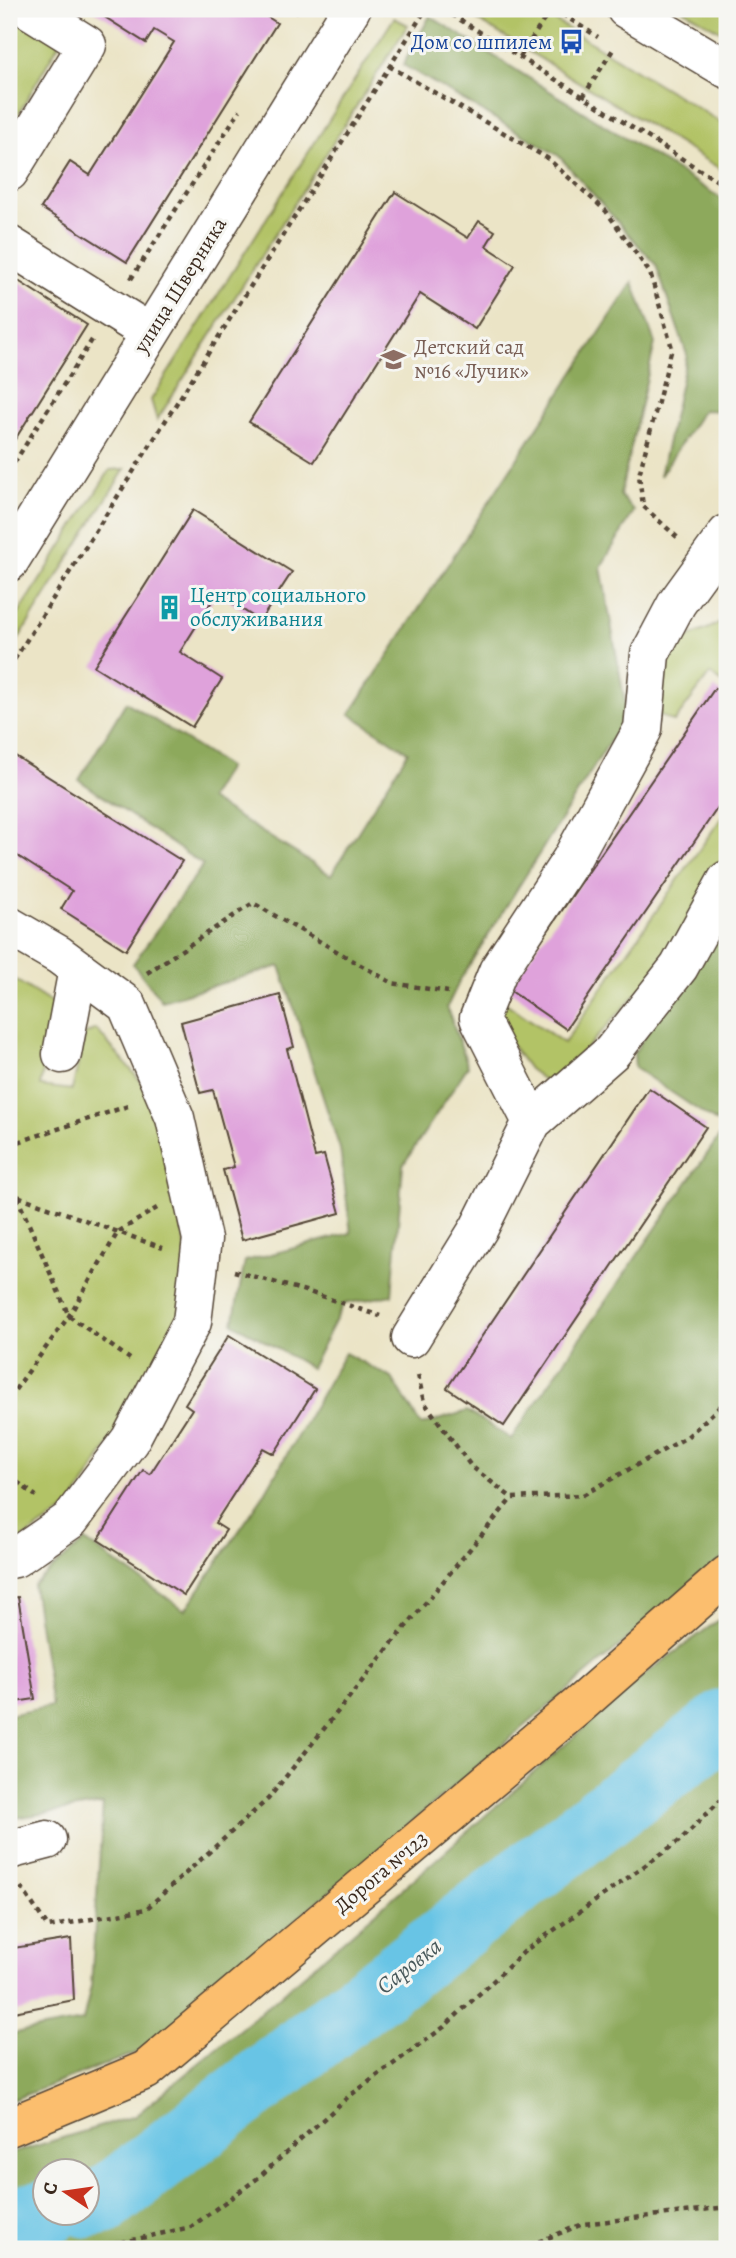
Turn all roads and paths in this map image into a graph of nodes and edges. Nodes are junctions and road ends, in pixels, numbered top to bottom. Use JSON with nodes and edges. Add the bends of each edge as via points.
{"nodes":[{"id":1,"x":29,"y":9,"type":"edge"},
{"id":2,"x":294,"y":9,"type":"edge"},
{"id":3,"x":351,"y":9,"type":"edge"},
{"id":4,"x":426,"y":9,"type":"edge"},
{"id":5,"x":443,"y":9,"type":"edge"},
{"id":6,"x":553,"y":9,"type":"edge"},
{"id":7,"x":626,"y":9,"type":"edge"},
{"id":8,"x":303,"y":11,"type":"edge"},
{"id":9,"x":294,"y":25,"type":"dead end"},
{"id":10,"x":520,"y":57,"type":"junction"},
{"id":11,"x":389,"y":66,"type":"junction"},
{"id":12,"x":727,"y":69,"type":"edge"},
{"id":13,"x":583,"y":97,"type":"junction"},
{"id":14,"x":243,"y":105,"type":"dead end"},
{"id":15,"x":9,"y":172,"type":"edge"},
{"id":16,"x":727,"y":187,"type":"edge"},
{"id":17,"x":9,"y":246,"type":"edge"},
{"id":18,"x":112,"y":310,"type":"junction"},
{"id":19,"x":150,"y":333,"type":"junction"},
{"id":20,"x":9,"y":471,"type":"edge"},
{"id":21,"x":720,"y":559,"type":"edge"},
{"id":22,"x":9,"y":562,"type":"edge"},
{"id":23,"x":9,"y":668,"type":"edge"},
{"id":24,"x":727,"y":880,"type":"edge"},
{"id":25,"x":9,"y":926,"type":"edge"},
{"id":26,"x":78,"y":969,"type":"junction"},
{"id":27,"x":458,"y":994,"type":"dead end"},
{"id":28,"x":113,"y":995,"type":"junction"},
{"id":29,"x":62,"y":1054,"type":"dead end"},
{"id":30,"x":165,"y":1094,"type":"junction"},
{"id":31,"x":533,"y":1122,"type":"junction"},
{"id":32,"x":9,"y":1145,"type":"edge"},
{"id":33,"x":191,"y":1188,"type":"junction"},
{"id":34,"x":17,"y":1196,"type":"dead end"},
{"id":35,"x":356,"y":1308,"type":"dead end"},
{"id":36,"x":378,"y":1315,"type":"dead end"},
{"id":37,"x":69,"y":1317,"type":"junction"},
{"id":38,"x":411,"y":1338,"type":"joint"},
{"id":39,"x":161,"y":1382,"type":"junction"},
{"id":40,"x":9,"y":1398,"type":"edge"},
{"id":41,"x":727,"y":1400,"type":"edge"},
{"id":42,"x":512,"y":1498,"type":"junction"},
{"id":43,"x":9,"y":1559,"type":"edge"},
{"id":44,"x":727,"y":1575,"type":"edge"},
{"id":45,"x":727,"y":1794,"type":"edge"},
{"id":46,"x":47,"y":1840,"type":"dead end"},
{"id":47,"x":13,"y":1865,"type":"edge"},
{"id":48,"x":9,"y":2127,"type":"edge"},
{"id":49,"x":727,"y":2207,"type":"edge"},
{"id":50,"x":92,"y":2249,"type":"edge"},
{"id":51,"x":520,"y":2249,"type":"edge"}],
"edges":[{"from":1,"to":15,"type":"street","via":[[87,45]]},
{"from":2,"to":8,"type":"path"},
{"from":3,"to":19,"type":"street","name":"улица Шверника"},
{"from":4,"to":11,"type":"path"},
{"from":5,"to":10,"type":"path"},
{"from":6,"to":10,"type":"path"},
{"from":6,"to":13,"type":"path","via":[[614,48]]},
{"from":7,"to":12,"type":"street"},
{"from":8,"to":9,"type":"path"},
{"from":10,"to":13,"type":"path"},
{"from":11,"to":21,"type":"path","via":[[547,158],[606,211],[650,273],[672,348],[639,475],[643,506]]},
{"from":11,"to":23,"type":"path"},
{"from":13,"to":16,"type":"path"},
{"from":14,"to":18,"type":"path"},
{"from":17,"to":18,"type":"street"},
{"from":18,"to":19,"type":"street"},
{"from":18,"to":20,"type":"path"},
{"from":19,"to":22,"type":"street","name":"улица Шверника"},
{"from":21,"to":31,"type":"street","via":[[677,603],[650,654],[643,729],[571,860],[498,971],[479,1018]]},
{"from":24,"to":31,"type":"street","via":[[679,967],[612,1052]]},
{"from":25,"to":26,"type":"street"},
{"from":26,"to":28,"type":"street"},
{"from":26,"to":29,"type":"street"},
{"from":27,"to":28,"type":"path","via":[[391,983],[253,903]]},
{"from":28,"to":30,"type":"street","via":[[127,1005]]},
{"from":30,"to":32,"type":"path"},
{"from":30,"to":33,"type":"street"},
{"from":31,"to":38,"type":"street","via":[[479,1228]]},
{"from":33,"to":37,"type":"path","via":[[118,1232]]},
{"from":33,"to":39,"type":"street","via":[[202,1239],[192,1322]]},
{"from":34,"to":37,"type":"path"},
{"from":35,"to":36,"type":"path"},
{"from":37,"to":39,"type":"path"},
{"from":37,"to":40,"type":"path"},
{"from":38,"to":42,"type":"path","via":[[424,1402],[471,1466]]},
{"from":39,"to":43,"type":"street","via":[[130,1440],[70,1521]]},
{"from":41,"to":42,"type":"path","via":[[687,1437],[583,1495]]},
{"from":42,"to":47,"type":"path","via":[[268,1799],[146,1909],[48,1927]]},
{"from":44,"to":48,"type":"main road","name":"Дорога №123","via":[[146,2070]]},
{"from":45,"to":50,"type":"path","via":[[678,1842],[526,1950],[444,2027],[348,2097],[258,2178],[191,2227]]},
{"from":46,"to":47,"type":"street"},
{"from":49,"to":51,"type":"path","via":[[583,2224]]}]}
